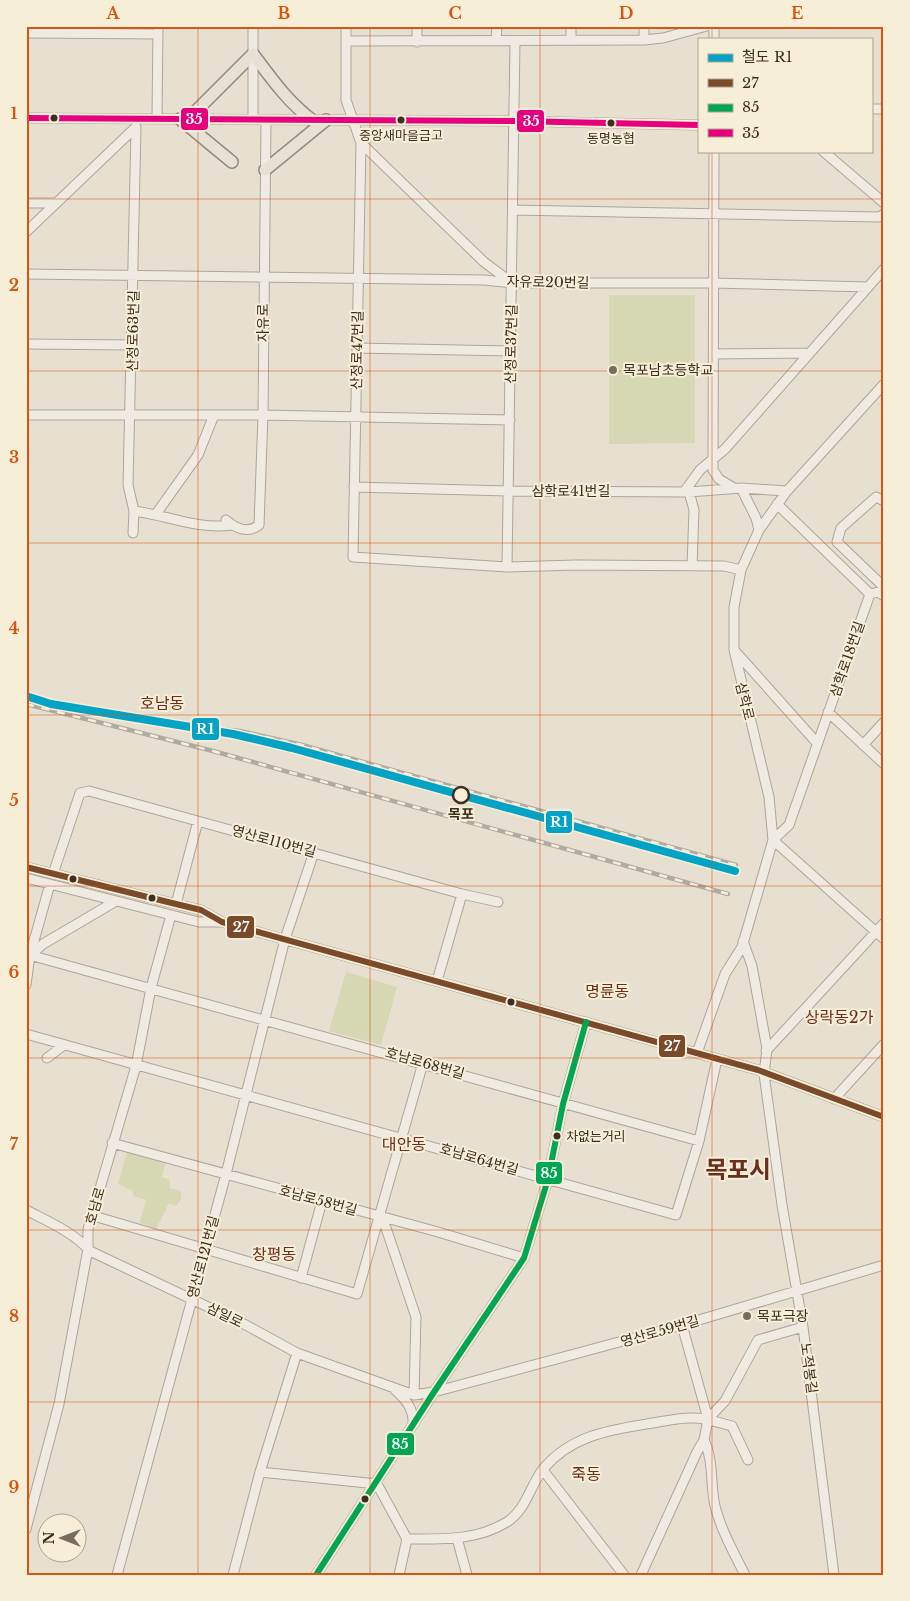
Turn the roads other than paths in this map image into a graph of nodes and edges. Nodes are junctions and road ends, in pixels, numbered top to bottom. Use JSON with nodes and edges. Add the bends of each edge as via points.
{"nodes":[{"id":1,"x":253,"y":26,"type":"edge"},
{"id":2,"x":346,"y":26,"type":"edge"},
{"id":3,"x":417,"y":26,"type":"edge"},
{"id":4,"x":497,"y":26,"type":"edge"},
{"id":5,"x":571,"y":26,"type":"edge"},
{"id":6,"x":644,"y":26,"type":"edge"},
{"id":7,"x":708,"y":26,"type":"edge"},
{"id":8,"x":158,"y":30,"type":"edge"},
{"id":9,"x":26,"y":33,"type":"edge"},
{"id":10,"x":571,"y":40,"type":"junction"},
{"id":11,"x":644,"y":40,"type":"junction"},
{"id":12,"x":346,"y":41,"type":"junction"},
{"id":13,"x":496,"y":41,"type":"junction"},
{"id":14,"x":515,"y":41,"type":"junction"},
{"id":15,"x":417,"y":42,"type":"junction"},
{"id":16,"x":253,"y":54,"type":"junction"},
{"id":17,"x":26,"y":118,"type":"edge"},
{"id":18,"x":136,"y":119,"type":"junction"},
{"id":19,"x":157,"y":119,"type":"junction"},
{"id":20,"x":184,"y":119,"type":"junction"},
{"id":21,"x":253,"y":119,"type":"junction"},
{"id":22,"x":266,"y":120,"type":"junction"},
{"id":23,"x":312,"y":120,"type":"junction"},
{"id":24,"x":326,"y":120,"type":"junction"},
{"id":25,"x":354,"y":120,"type":"junction"},
{"id":26,"x":514,"y":122,"type":"junction"},
{"id":27,"x":698,"y":125,"type":"edge"},
{"id":28,"x":136,"y":129,"type":"junction"},
{"id":29,"x":361,"y":143,"type":"junction"},
{"id":30,"x":714,"y":152,"type":"edge"},
{"id":31,"x":824,"y":152,"type":"edge"},
{"id":32,"x":232,"y":162,"type":"dead end"},
{"id":33,"x":265,"y":170,"type":"junction"},
{"id":34,"x":26,"y":203,"type":"edge"},
{"id":35,"x":56,"y":203,"type":"junction"},
{"id":36,"x":884,"y":203,"type":"edge"},
{"id":37,"x":513,"y":210,"type":"junction"},
{"id":38,"x":713,"y":212,"type":"junction"},
{"id":39,"x":884,"y":214,"type":"edge"},
{"id":40,"x":26,"y":232,"type":"edge"},
{"id":41,"x":884,"y":269,"type":"edge"},
{"id":42,"x":26,"y":274,"type":"edge"},
{"id":43,"x":134,"y":274,"type":"junction"},
{"id":44,"x":263,"y":276,"type":"junction"},
{"id":45,"x":359,"y":278,"type":"junction"},
{"id":46,"x":512,"y":283,"type":"junction"},
{"id":47,"x":713,"y":283,"type":"junction"},
{"id":48,"x":868,"y":287,"type":"junction"},
{"id":49,"x":26,"y":344,"type":"edge"},
{"id":50,"x":132,"y":345,"type":"junction"},
{"id":51,"x":357,"y":348,"type":"junction"},
{"id":52,"x":511,"y":351,"type":"junction"},
{"id":53,"x":808,"y":353,"type":"junction"},
{"id":54,"x":714,"y":354,"type":"junction"},
{"id":55,"x":884,"y":384,"type":"edge"},
{"id":56,"x":26,"y":415,"type":"edge"},
{"id":57,"x":214,"y":415,"type":"junction"},
{"id":58,"x":263,"y":415,"type":"junction"},
{"id":59,"x":131,"y":416,"type":"junction"},
{"id":60,"x":356,"y":417,"type":"junction"},
{"id":61,"x":510,"y":420,"type":"junction"},
{"id":62,"x":714,"y":460,"type":"junction"},
{"id":63,"x":354,"y":486,"type":"junction"},
{"id":64,"x":739,"y":489,"type":"junction"},
{"id":65,"x":509,"y":490,"type":"junction"},
{"id":66,"x":787,"y":491,"type":"junction"},
{"id":67,"x":687,"y":492,"type":"junction"},
{"id":68,"x":884,"y":501,"type":"edge"},
{"id":69,"x":777,"y":504,"type":"junction"},
{"id":70,"x":134,"y":511,"type":"junction"},
{"id":71,"x":156,"y":514,"type":"junction"},
{"id":72,"x":759,"y":530,"type":"junction"},
{"id":73,"x":134,"y":533,"type":"dead end"},
{"id":74,"x":692,"y":566,"type":"junction"},
{"id":75,"x":508,"y":568,"type":"junction"},
{"id":76,"x":741,"y":570,"type":"junction"},
{"id":77,"x":884,"y":587,"type":"edge"},
{"id":78,"x":870,"y":594,"type":"junction"},
{"id":79,"x":884,"y":596,"type":"edge"},
{"id":80,"x":734,"y":650,"type":"junction"},
{"id":81,"x":828,"y":712,"type":"junction"},
{"id":82,"x":884,"y":722,"type":"edge"},
{"id":83,"x":817,"y":742,"type":"junction"},
{"id":84,"x":863,"y":745,"type":"junction"},
{"id":85,"x":884,"y":764,"type":"edge"},
{"id":86,"x":198,"y":821,"type":"junction"},
{"id":87,"x":773,"y":840,"type":"junction"},
{"id":88,"x":314,"y":852,"type":"junction"},
{"id":89,"x":26,"y":867,"type":"edge"},
{"id":90,"x":53,"y":874,"type":"junction"},
{"id":91,"x":26,"y":878,"type":"edge"},
{"id":92,"x":50,"y":884,"type":"junction"},
{"id":93,"x":462,"y":894,"type":"junction"},
{"id":94,"x":116,"y":901,"type":"junction"},
{"id":95,"x":498,"y":902,"type":"dead end"},
{"id":96,"x":176,"y":904,"type":"junction"},
{"id":97,"x":171,"y":915,"type":"junction"},
{"id":98,"x":222,"y":922,"type":"junction"},
{"id":99,"x":884,"y":923,"type":"edge"},
{"id":100,"x":875,"y":932,"type":"junction"},
{"id":101,"x":285,"y":939,"type":"junction"},
{"id":102,"x":884,"y":940,"type":"edge"},
{"id":103,"x":743,"y":941,"type":"junction"},
{"id":104,"x":28,"y":955,"type":"edge"},
{"id":105,"x":437,"y":981,"type":"junction"},
{"id":106,"x":26,"y":985,"type":"edge"},
{"id":107,"x":151,"y":988,"type":"junction"},
{"id":108,"x":266,"y":1020,"type":"junction"},
{"id":109,"x":586,"y":1022,"type":"junction"},
{"id":110,"x":26,"y":1034,"type":"edge"},
{"id":111,"x":884,"y":1044,"type":"edge"},
{"id":112,"x":64,"y":1045,"type":"junction"},
{"id":113,"x":767,"y":1049,"type":"junction"},
{"id":114,"x":696,"y":1053,"type":"junction"},
{"id":115,"x":47,"y":1058,"type":"dead end"},
{"id":116,"x":717,"y":1059,"type":"junction"},
{"id":117,"x":423,"y":1062,"type":"junction"},
{"id":118,"x":136,"y":1066,"type":"junction"},
{"id":119,"x":761,"y":1072,"type":"junction"},
{"id":120,"x":247,"y":1095,"type":"junction"},
{"id":121,"x":834,"y":1099,"type":"junction"},
{"id":122,"x":562,"y":1104,"type":"junction"},
{"id":123,"x":884,"y":1117,"type":"edge"},
{"id":124,"x":402,"y":1138,"type":"junction"},
{"id":125,"x":699,"y":1140,"type":"junction"},
{"id":126,"x":112,"y":1143,"type":"junction"},
{"id":127,"x":226,"y":1174,"type":"junction"},
{"id":128,"x":548,"y":1179,"type":"junction"},
{"id":129,"x":322,"y":1201,"type":"junction"},
{"id":130,"x":26,"y":1210,"type":"edge"},
{"id":131,"x":94,"y":1216,"type":"junction"},
{"id":132,"x":380,"y":1216,"type":"junction"},
{"id":133,"x":88,"y":1248,"type":"junction"},
{"id":134,"x":205,"y":1250,"type":"junction"},
{"id":135,"x":524,"y":1258,"type":"junction"},
{"id":136,"x":884,"y":1265,"type":"edge"},
{"id":137,"x":301,"y":1278,"type":"junction"},
{"id":138,"x":797,"y":1290,"type":"junction"},
{"id":139,"x":192,"y":1299,"type":"junction"},
{"id":140,"x":682,"y":1325,"type":"junction"},
{"id":141,"x":803,"y":1327,"type":"junction"},
{"id":142,"x":297,"y":1353,"type":"junction"},
{"id":143,"x":392,"y":1387,"type":"junction"},
{"id":144,"x":434,"y":1392,"type":"junction"},
{"id":145,"x":414,"y":1395,"type":"junction"},
{"id":146,"x":708,"y":1420,"type":"junction"},
{"id":147,"x":412,"y":1425,"type":"junction"},
{"id":148,"x":704,"y":1440,"type":"junction"},
{"id":149,"x":748,"y":1460,"type":"dead end"},
{"id":150,"x":543,"y":1470,"type":"junction"},
{"id":151,"x":260,"y":1472,"type":"junction"},
{"id":152,"x":376,"y":1484,"type":"junction"},
{"id":153,"x":26,"y":1529,"type":"edge"},
{"id":154,"x":457,"y":1538,"type":"junction"},
{"id":155,"x":407,"y":1539,"type":"junction"},
{"id":156,"x":317,"y":1574,"type":"edge"},
{"id":157,"x":117,"y":1575,"type":"edge"},
{"id":158,"x":234,"y":1575,"type":"edge"},
{"id":159,"x":399,"y":1575,"type":"edge"},
{"id":160,"x":467,"y":1575,"type":"edge"},
{"id":161,"x":624,"y":1575,"type":"edge"},
{"id":162,"x":641,"y":1575,"type":"edge"},
{"id":163,"x":745,"y":1575,"type":"edge"},
{"id":164,"x":834,"y":1575,"type":"edge"}],
"edges":[{"from":1,"to":16,"type":"street"},
{"from":2,"to":12,"type":"street"},
{"from":3,"to":15,"type":"street"},
{"from":4,"to":13,"type":"street"},
{"from":5,"to":10,"type":"street"},
{"from":6,"to":11,"type":"street"},
{"from":7,"to":11,"type":"street"},
{"from":8,"to":9,"type":"street"},
{"from":8,"to":19,"type":"street"},
{"from":10,"to":11,"type":"street"},
{"from":10,"to":14,"type":"street"},
{"from":12,"to":15,"type":"street"},
{"from":12,"to":25,"type":"street","via":[[346,100]]},
{"from":13,"to":14,"type":"street"},
{"from":13,"to":15,"type":"street"},
{"from":14,"to":26,"type":"street","name":"산정로37번길"},
{"from":16,"to":20,"type":"main road"},
{"from":16,"to":21,"type":"street"},
{"from":16,"to":23,"type":"main road","via":[[293,106]]},
{"from":17,"to":18,"type":"street"},
{"from":18,"to":19,"type":"street"},
{"from":18,"to":28,"type":"street","name":"산정로63번길"},
{"from":19,"to":20,"type":"street"},
{"from":20,"to":21,"type":"street"},
{"from":20,"to":32,"type":"main road"},
{"from":21,"to":22,"type":"street"},
{"from":22,"to":23,"type":"street"},
{"from":22,"to":33,"type":"street","name":"자유로"},
{"from":23,"to":24,"type":"street"},
{"from":24,"to":25,"type":"street"},
{"from":24,"to":33,"type":"main road"},
{"from":25,"to":26,"type":"street"},
{"from":25,"to":29,"type":"street"},
{"from":26,"to":27,"type":"street"},
{"from":26,"to":37,"type":"street","name":"산정로37번길"},
{"from":28,"to":35,"type":"street"},
{"from":28,"to":43,"type":"street","name":"산정로63번길"},
{"from":29,"to":45,"type":"street","name":"산정로47번길"},
{"from":29,"to":46,"type":"street","via":[[484,262]]},
{"from":30,"to":38,"type":"street"},
{"from":31,"to":36,"type":"street"},
{"from":33,"to":44,"type":"street","name":"자유로"},
{"from":34,"to":35,"type":"street"},
{"from":35,"to":40,"type":"street"},
{"from":37,"to":38,"type":"street"},
{"from":37,"to":46,"type":"street","name":"산정로37번길"},
{"from":38,"to":39,"type":"street","via":[[878,217]]},
{"from":38,"to":47,"type":"street"},
{"from":41,"to":48,"type":"street"},
{"from":42,"to":43,"type":"street","name":"자유로20번길"},
{"from":43,"to":44,"type":"street","name":"자유로20번길"},
{"from":43,"to":50,"type":"street","name":"산정로63번길"},
{"from":44,"to":45,"type":"street","name":"자유로20번길"},
{"from":44,"to":58,"type":"street","name":"자유로"},
{"from":45,"to":46,"type":"street","name":"자유로20번길"},
{"from":45,"to":51,"type":"street","name":"산정로47번길"},
{"from":46,"to":47,"type":"street","name":"자유로20번길"},
{"from":46,"to":52,"type":"street","name":"산정로37번길"},
{"from":47,"to":48,"type":"street","name":"자유로20번길"},
{"from":47,"to":54,"type":"street"},
{"from":48,"to":53,"type":"street"},
{"from":49,"to":50,"type":"street"},
{"from":50,"to":59,"type":"street","name":"산정로63번길"},
{"from":51,"to":52,"type":"street"},
{"from":51,"to":60,"type":"street","name":"산정로47번길"},
{"from":52,"to":61,"type":"street","name":"산정로37번길"},
{"from":53,"to":54,"type":"street"},
{"from":53,"to":62,"type":"street"},
{"from":54,"to":62,"type":"street"},
{"from":55,"to":66,"type":"street","name":"삼학로"},
{"from":56,"to":59,"type":"street"},
{"from":57,"to":58,"type":"street"},
{"from":57,"to":59,"type":"street"},
{"from":57,"to":71,"type":"street","via":[[198,455]]},
{"from":58,"to":60,"type":"street"},
{"from":58,"to":71,"type":"street","name":"자유로","via":[[259,526],[254,529],[236,528],[229,523],[220,527]]},
{"from":59,"to":70,"type":"street","name":"산정로63번길","via":[[128,485]]},
{"from":60,"to":61,"type":"street"},
{"from":60,"to":63,"type":"street","name":"산정로47번길"},
{"from":61,"to":65,"type":"street","name":"산정로37번길"},
{"from":62,"to":64,"type":"street","via":[[715,475]]},
{"from":62,"to":67,"type":"street","via":[[700,470]]},
{"from":63,"to":65,"type":"street","name":"삼학로41번길"},
{"from":63,"to":75,"type":"street","name":"산정로47번길","via":[[353,557]]},
{"from":64,"to":66,"type":"street","name":"삼학로41번길"},
{"from":64,"to":67,"type":"street","name":"삼학로41번길"},
{"from":64,"to":72,"type":"street","via":[[756,518]]},
{"from":65,"to":67,"type":"street","name":"삼학로41번길"},
{"from":65,"to":75,"type":"street","name":"산정로37번길"},
{"from":66,"to":69,"type":"street","name":"삼학로"},
{"from":67,"to":74,"type":"street","via":[[694,510]]},
{"from":68,"to":77,"type":"street","via":[[876,497],[841,528],[837,542]]},
{"from":69,"to":72,"type":"street","name":"삼학로"},
{"from":69,"to":78,"type":"street"},
{"from":70,"to":71,"type":"street"},
{"from":70,"to":73,"type":"street","name":"산정로63번길"},
{"from":72,"to":76,"type":"street","name":"삼학로"},
{"from":74,"to":75,"type":"street"},
{"from":74,"to":76,"type":"street","via":[[724,566]]},
{"from":76,"to":80,"type":"street","name":"삼학로","via":[[734,608]]},
{"from":78,"to":79,"type":"street","via":[[878,592]]},
{"from":78,"to":81,"type":"street","name":"삼학로18번길"},
{"from":80,"to":83,"type":"street"},
{"from":80,"to":87,"type":"street","name":"삼학로","via":[[769,797]]},
{"from":81,"to":83,"type":"street","name":"삼학로18번길"},
{"from":81,"to":84,"type":"street"},
{"from":82,"to":84,"type":"street"},
{"from":83,"to":87,"type":"street","name":"삼학로18번길","via":[[789,826]]},
{"from":84,"to":85,"type":"street"},
{"from":86,"to":88,"type":"street","name":"영산로110번길"},
{"from":86,"to":90,"type":"street","name":"영산로110번길","via":[[94,792],[80,793]]},
{"from":86,"to":96,"type":"street"},
{"from":87,"to":100,"type":"street"},
{"from":87,"to":103,"type":"street","name":"삼학로"},
{"from":88,"to":93,"type":"street","name":"영산로110번길"},
{"from":88,"to":101,"type":"street","name":"영산로121번길"},
{"from":89,"to":90,"type":"street"},
{"from":90,"to":96,"type":"street"},
{"from":91,"to":92,"type":"street"},
{"from":92,"to":94,"type":"street"},
{"from":92,"to":104,"type":"street"},
{"from":93,"to":95,"type":"street","name":"영산로110번길"},
{"from":93,"to":105,"type":"street"},
{"from":94,"to":97,"type":"street"},
{"from":94,"to":104,"type":"street"},
{"from":96,"to":98,"type":"street","via":[[201,910]]},
{"from":97,"to":98,"type":"street","via":[[199,922]]},
{"from":97,"to":107,"type":"street","name":"호남로"},
{"from":98,"to":101,"type":"street"},
{"from":99,"to":100,"type":"street"},
{"from":100,"to":102,"type":"street"},
{"from":100,"to":113,"type":"street"},
{"from":101,"to":105,"type":"street"},
{"from":101,"to":108,"type":"street","name":"영산로121번길"},
{"from":103,"to":113,"type":"street","name":"노적봉길","via":[[752,966]]},
{"from":103,"to":114,"type":"street","name":"삼학로","via":[[725,974]]},
{"from":104,"to":106,"type":"street"},
{"from":104,"to":107,"type":"street","name":"호남로68번길"},
{"from":105,"to":109,"type":"street"},
{"from":107,"to":108,"type":"street","name":"호남로68번길"},
{"from":107,"to":118,"type":"street","name":"호남로"},
{"from":108,"to":117,"type":"street","name":"호남로68번길"},
{"from":108,"to":120,"type":"street","name":"영산로121번길"},
{"from":109,"to":114,"type":"street"},
{"from":109,"to":122,"type":"street"},
{"from":110,"to":112,"type":"street","name":"호남로64번길"},
{"from":111,"to":121,"type":"street"},
{"from":112,"to":115,"type":"street"},
{"from":112,"to":118,"type":"street","name":"호남로64번길"},
{"from":113,"to":119,"type":"street","name":"노적봉길"},
{"from":114,"to":116,"type":"street"},
{"from":116,"to":119,"type":"street"},
{"from":116,"to":125,"type":"street"},
{"from":117,"to":122,"type":"street","name":"호남로68번길"},
{"from":117,"to":124,"type":"street"},
{"from":118,"to":120,"type":"street","name":"호남로64번길"},
{"from":118,"to":126,"type":"street","name":"호남로"},
{"from":119,"to":121,"type":"street"},
{"from":119,"to":138,"type":"street","name":"노적봉길"},
{"from":120,"to":124,"type":"street","name":"호남로64번길"},
{"from":120,"to":127,"type":"street","name":"영산로121번길"},
{"from":121,"to":123,"type":"street"},
{"from":122,"to":125,"type":"street","name":"호남로68번길"},
{"from":122,"to":128,"type":"street"},
{"from":124,"to":128,"type":"street","name":"호남로64번길"},
{"from":124,"to":132,"type":"street"},
{"from":125,"to":128,"type":"street","name":"호남로64번길","via":[[676,1216]]},
{"from":126,"to":127,"type":"street","name":"호남로58번길"},
{"from":126,"to":131,"type":"street","name":"호남로"},
{"from":127,"to":129,"type":"street","name":"호남로58번길"},
{"from":127,"to":134,"type":"street","name":"영산로121번길"},
{"from":128,"to":135,"type":"street"},
{"from":129,"to":132,"type":"street","name":"호남로58번길"},
{"from":129,"to":137,"type":"street"},
{"from":130,"to":133,"type":"street","name":"삼일로","via":[[57,1226]]},
{"from":131,"to":133,"type":"street","name":"호남로","via":[[88,1229]]},
{"from":131,"to":134,"type":"street"},
{"from":132,"to":135,"type":"street","name":"호남로58번길"},
{"from":132,"to":137,"type":"street","via":[[357,1294]]},
{"from":132,"to":145,"type":"street","via":[[416,1317]]},
{"from":133,"to":139,"type":"street","name":"삼일로"},
{"from":133,"to":153,"type":"street","name":"호남로","via":[[59,1404]]},
{"from":134,"to":137,"type":"street"},
{"from":134,"to":139,"type":"street","name":"영산로121번길"},
{"from":135,"to":144,"type":"street"},
{"from":136,"to":138,"type":"street","name":"영산로59번길"},
{"from":138,"to":140,"type":"street","name":"영산로59번길"},
{"from":138,"to":141,"type":"street","name":"노적봉길"},
{"from":139,"to":142,"type":"street","name":"삼일로"},
{"from":139,"to":157,"type":"street","name":"영산로121번길"},
{"from":140,"to":144,"type":"street","name":"영산로59번길"},
{"from":140,"to":146,"type":"street"},
{"from":141,"to":146,"type":"street","via":[[758,1340],[725,1401]]},
{"from":141,"to":164,"type":"street","name":"노적봉길"},
{"from":142,"to":143,"type":"street","name":"삼일로"},
{"from":142,"to":151,"type":"street"},
{"from":143,"to":145,"type":"street","name":"삼일로"},
{"from":143,"to":147,"type":"street","via":[[407,1401],[413,1415]]},
{"from":144,"to":145,"type":"street","name":"삼일로"},
{"from":144,"to":147,"type":"street"},
{"from":146,"to":148,"type":"street"},
{"from":146,"to":149,"type":"street","via":[[732,1426]]},
{"from":146,"to":150,"type":"street","via":[[683,1418],[597,1433],[567,1449]]},
{"from":147,"to":152,"type":"street"},
{"from":148,"to":162,"type":"street"},
{"from":148,"to":163,"type":"street","via":[[709,1451],[718,1516]]},
{"from":150,"to":154,"type":"street","via":[[518,1513],[508,1521],[490,1531]]},
{"from":150,"to":161,"type":"street"},
{"from":151,"to":152,"type":"street"},
{"from":151,"to":158,"type":"street"},
{"from":152,"to":155,"type":"street"},
{"from":152,"to":156,"type":"street"},
{"from":154,"to":155,"type":"street"},
{"from":154,"to":160,"type":"street"},
{"from":155,"to":159,"type":"street"}]}
